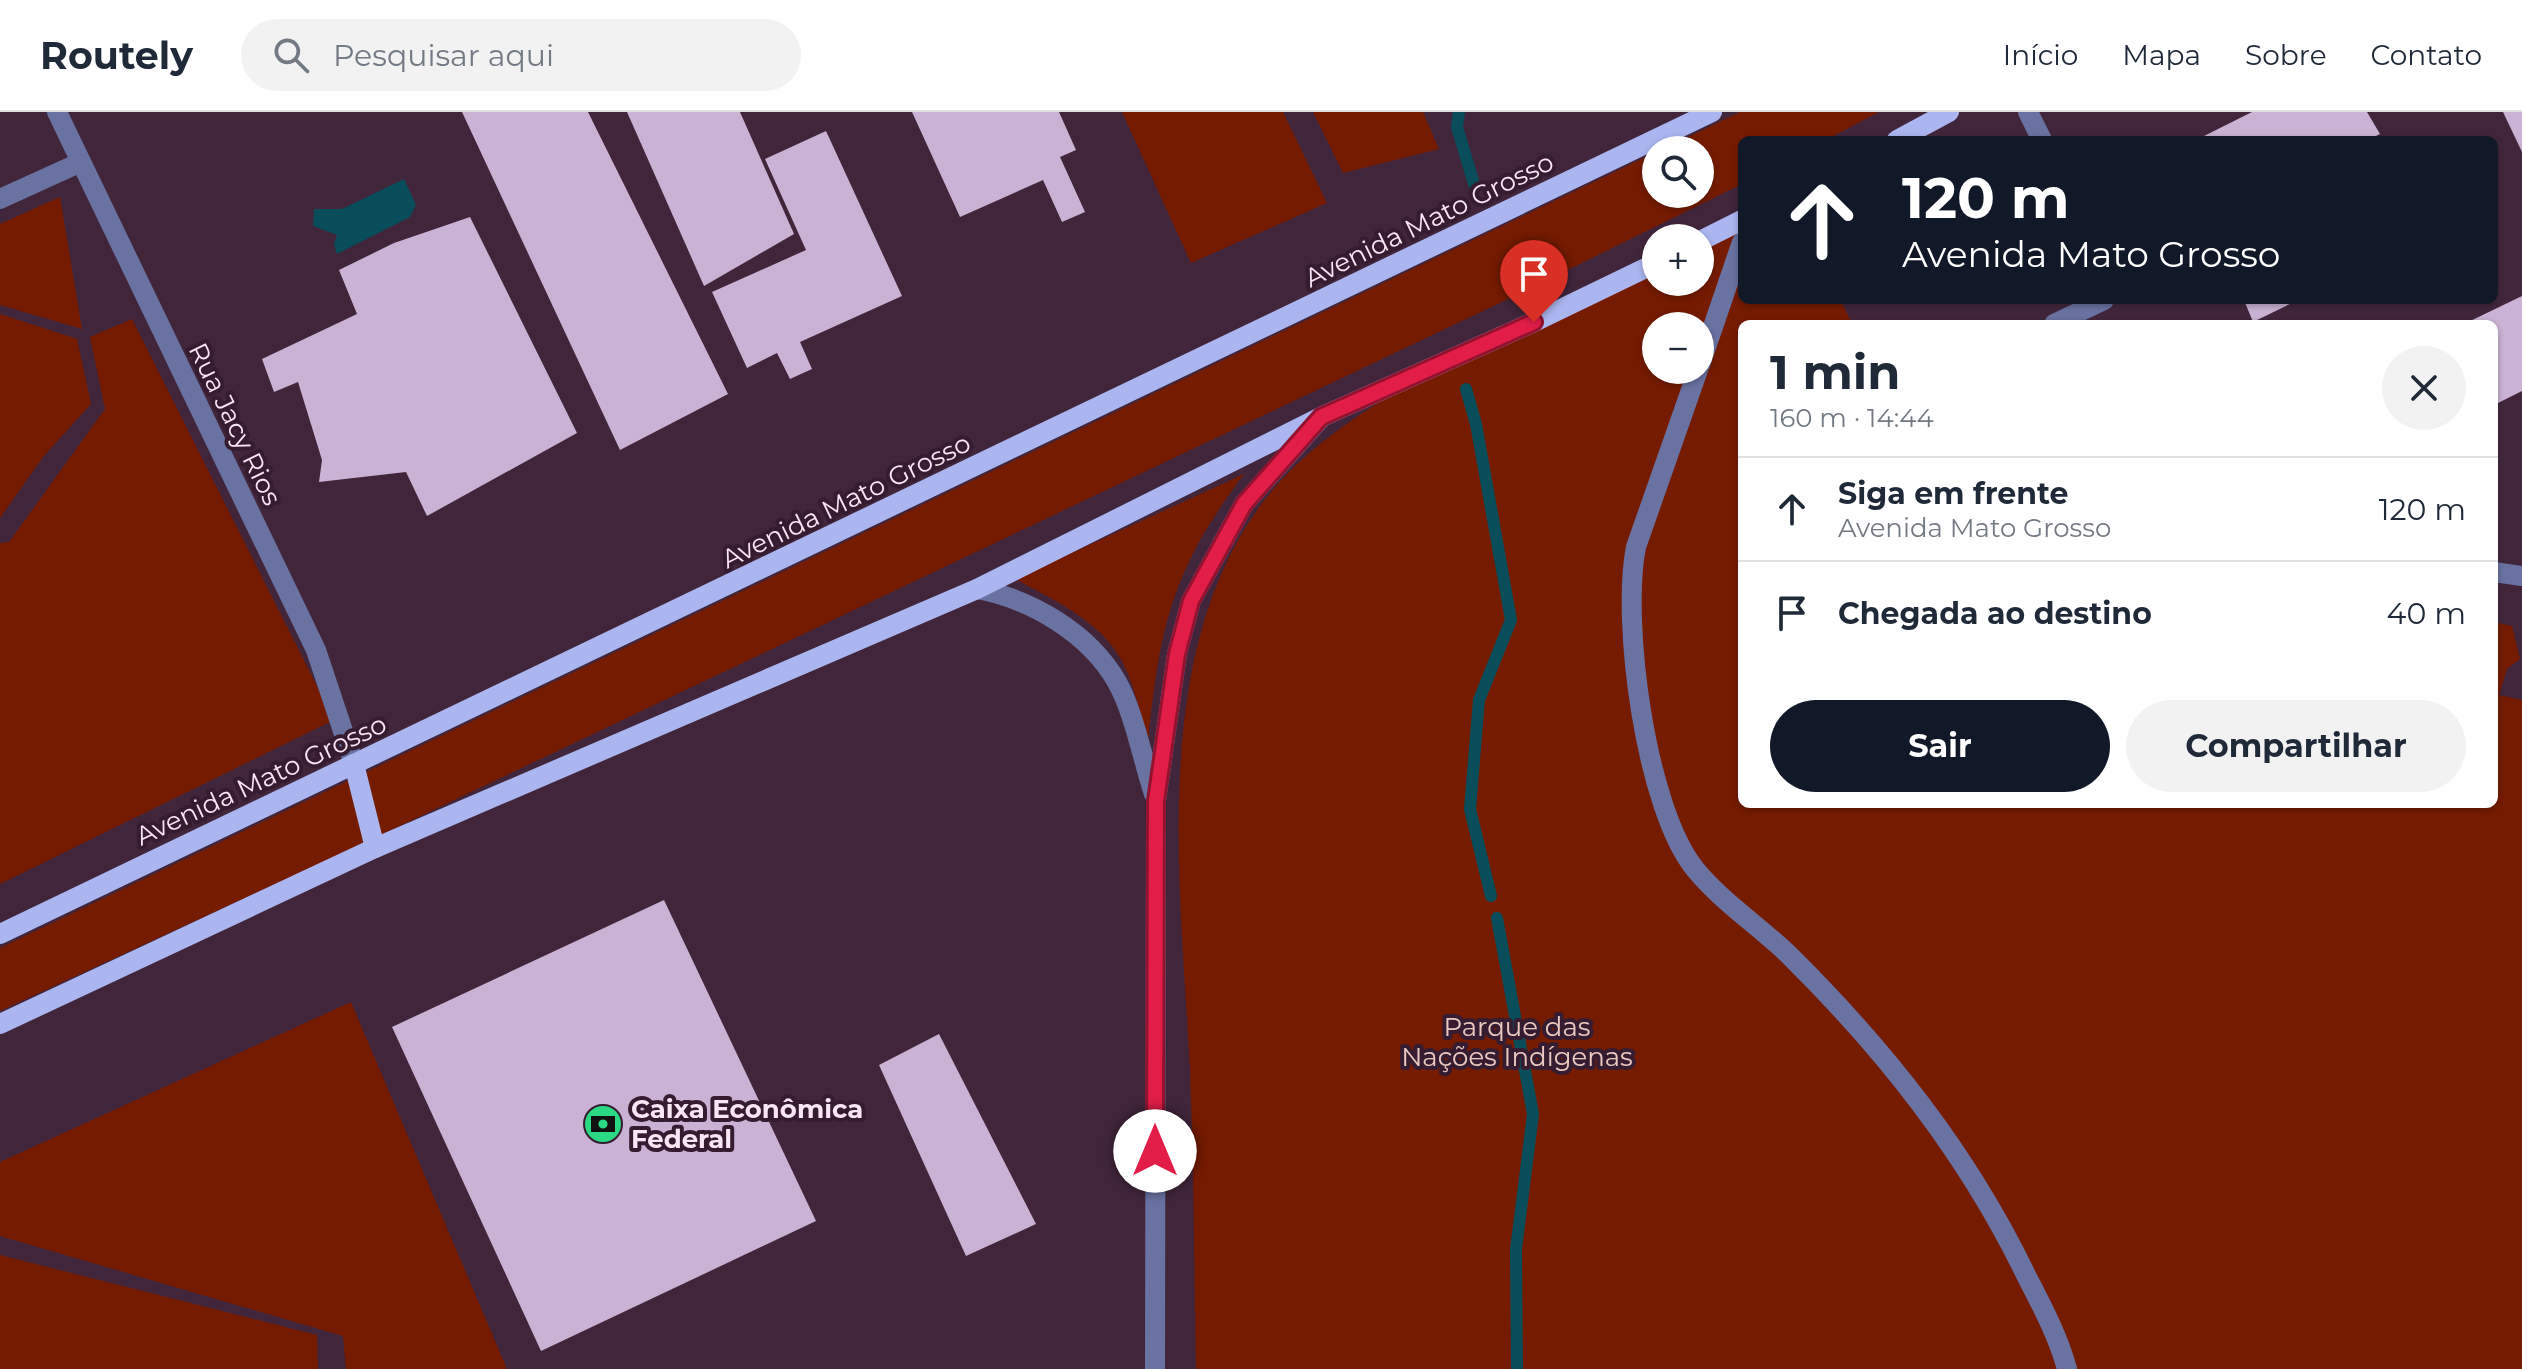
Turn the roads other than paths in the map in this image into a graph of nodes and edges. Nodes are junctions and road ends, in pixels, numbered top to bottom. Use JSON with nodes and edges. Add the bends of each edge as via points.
{"nodes":[{"id":1,"x":57,"y":112,"type":"edge"},
{"id":2,"x":1712,"y":112,"type":"edge"},
{"id":3,"x":1949,"y":112,"type":"edge"},
{"id":4,"x":2028,"y":112,"type":"edge"},
{"id":5,"x":1904,"y":136,"type":"edge"},
{"id":6,"x":2040,"y":136,"type":"edge"},
{"id":7,"x":79,"y":163,"type":"junction"},
{"id":8,"x":0,"y":199,"type":"edge"},
{"id":9,"x":1738,"y":222,"type":"edge"},
{"id":10,"x":1714,"y":234,"type":"edge"},
{"id":11,"x":1738,"y":254,"type":"edge"},
{"id":12,"x":1642,"y":270,"type":"edge"},
{"id":13,"x":2096,"y":304,"type":"edge"},
{"id":14,"x":2062,"y":320,"type":"edge"},
{"id":15,"x":1714,"y":323,"type":"edge"},
{"id":16,"x":1693,"y":384,"type":"edge"},
{"id":17,"x":1321,"y":417,"type":"junction"},
{"id":18,"x":2498,"y":573,"type":"edge"},
{"id":19,"x":2522,"y":576,"type":"edge"},
{"id":20,"x":977,"y":589,"type":"junction"},
{"id":21,"x":354,"y":764,"type":"junction"},
{"id":22,"x":1156,"y":801,"type":"junction"},
{"id":23,"x":375,"y":848,"type":"junction"},
{"id":24,"x":0,"y":934,"type":"edge"},
{"id":25,"x":0,"y":1024,"type":"edge"},
{"id":26,"x":1155,"y":1369,"type":"edge"},
{"id":27,"x":2067,"y":1369,"type":"edge"}],
"edges":[{"from":1,"to":7,"type":"street","name":"Rua Jacy Rios"},
{"from":2,"to":21,"type":"main road","name":"Avenida Mato Grosso"},
{"from":3,"to":5,"type":"main road"},
{"from":4,"to":6,"type":"street"},
{"from":7,"to":8,"type":"street"},
{"from":7,"to":21,"type":"street","name":"Rua Jacy Rios","via":[[316,650]]},
{"from":9,"to":10,"type":"main road"},
{"from":11,"to":15,"type":"street"},
{"from":12,"to":17,"type":"main road"},
{"from":13,"to":14,"type":"street"},
{"from":16,"to":27,"type":"street","via":[[1636,547],[1630,588],[1649,752],[1672,829],[1695,869],[1809,977],[1900,1074],[1951,1143],[2010,1242],[2061,1345]]},
{"from":17,"to":20,"type":"main road"},
{"from":17,"to":22,"type":"street","via":[[1244,504],[1191,601],[1177,654]]},
{"from":18,"to":19,"type":"street"},
{"from":20,"to":22,"type":"street","via":[[1004,594],[1041,611],[1098,653],[1119,685]]},
{"from":20,"to":23,"type":"main road"},
{"from":21,"to":23,"type":"main road"},
{"from":21,"to":24,"type":"main road","name":"Avenida Mato Grosso"},
{"from":22,"to":26,"type":"street"},
{"from":23,"to":25,"type":"main road"}]}
